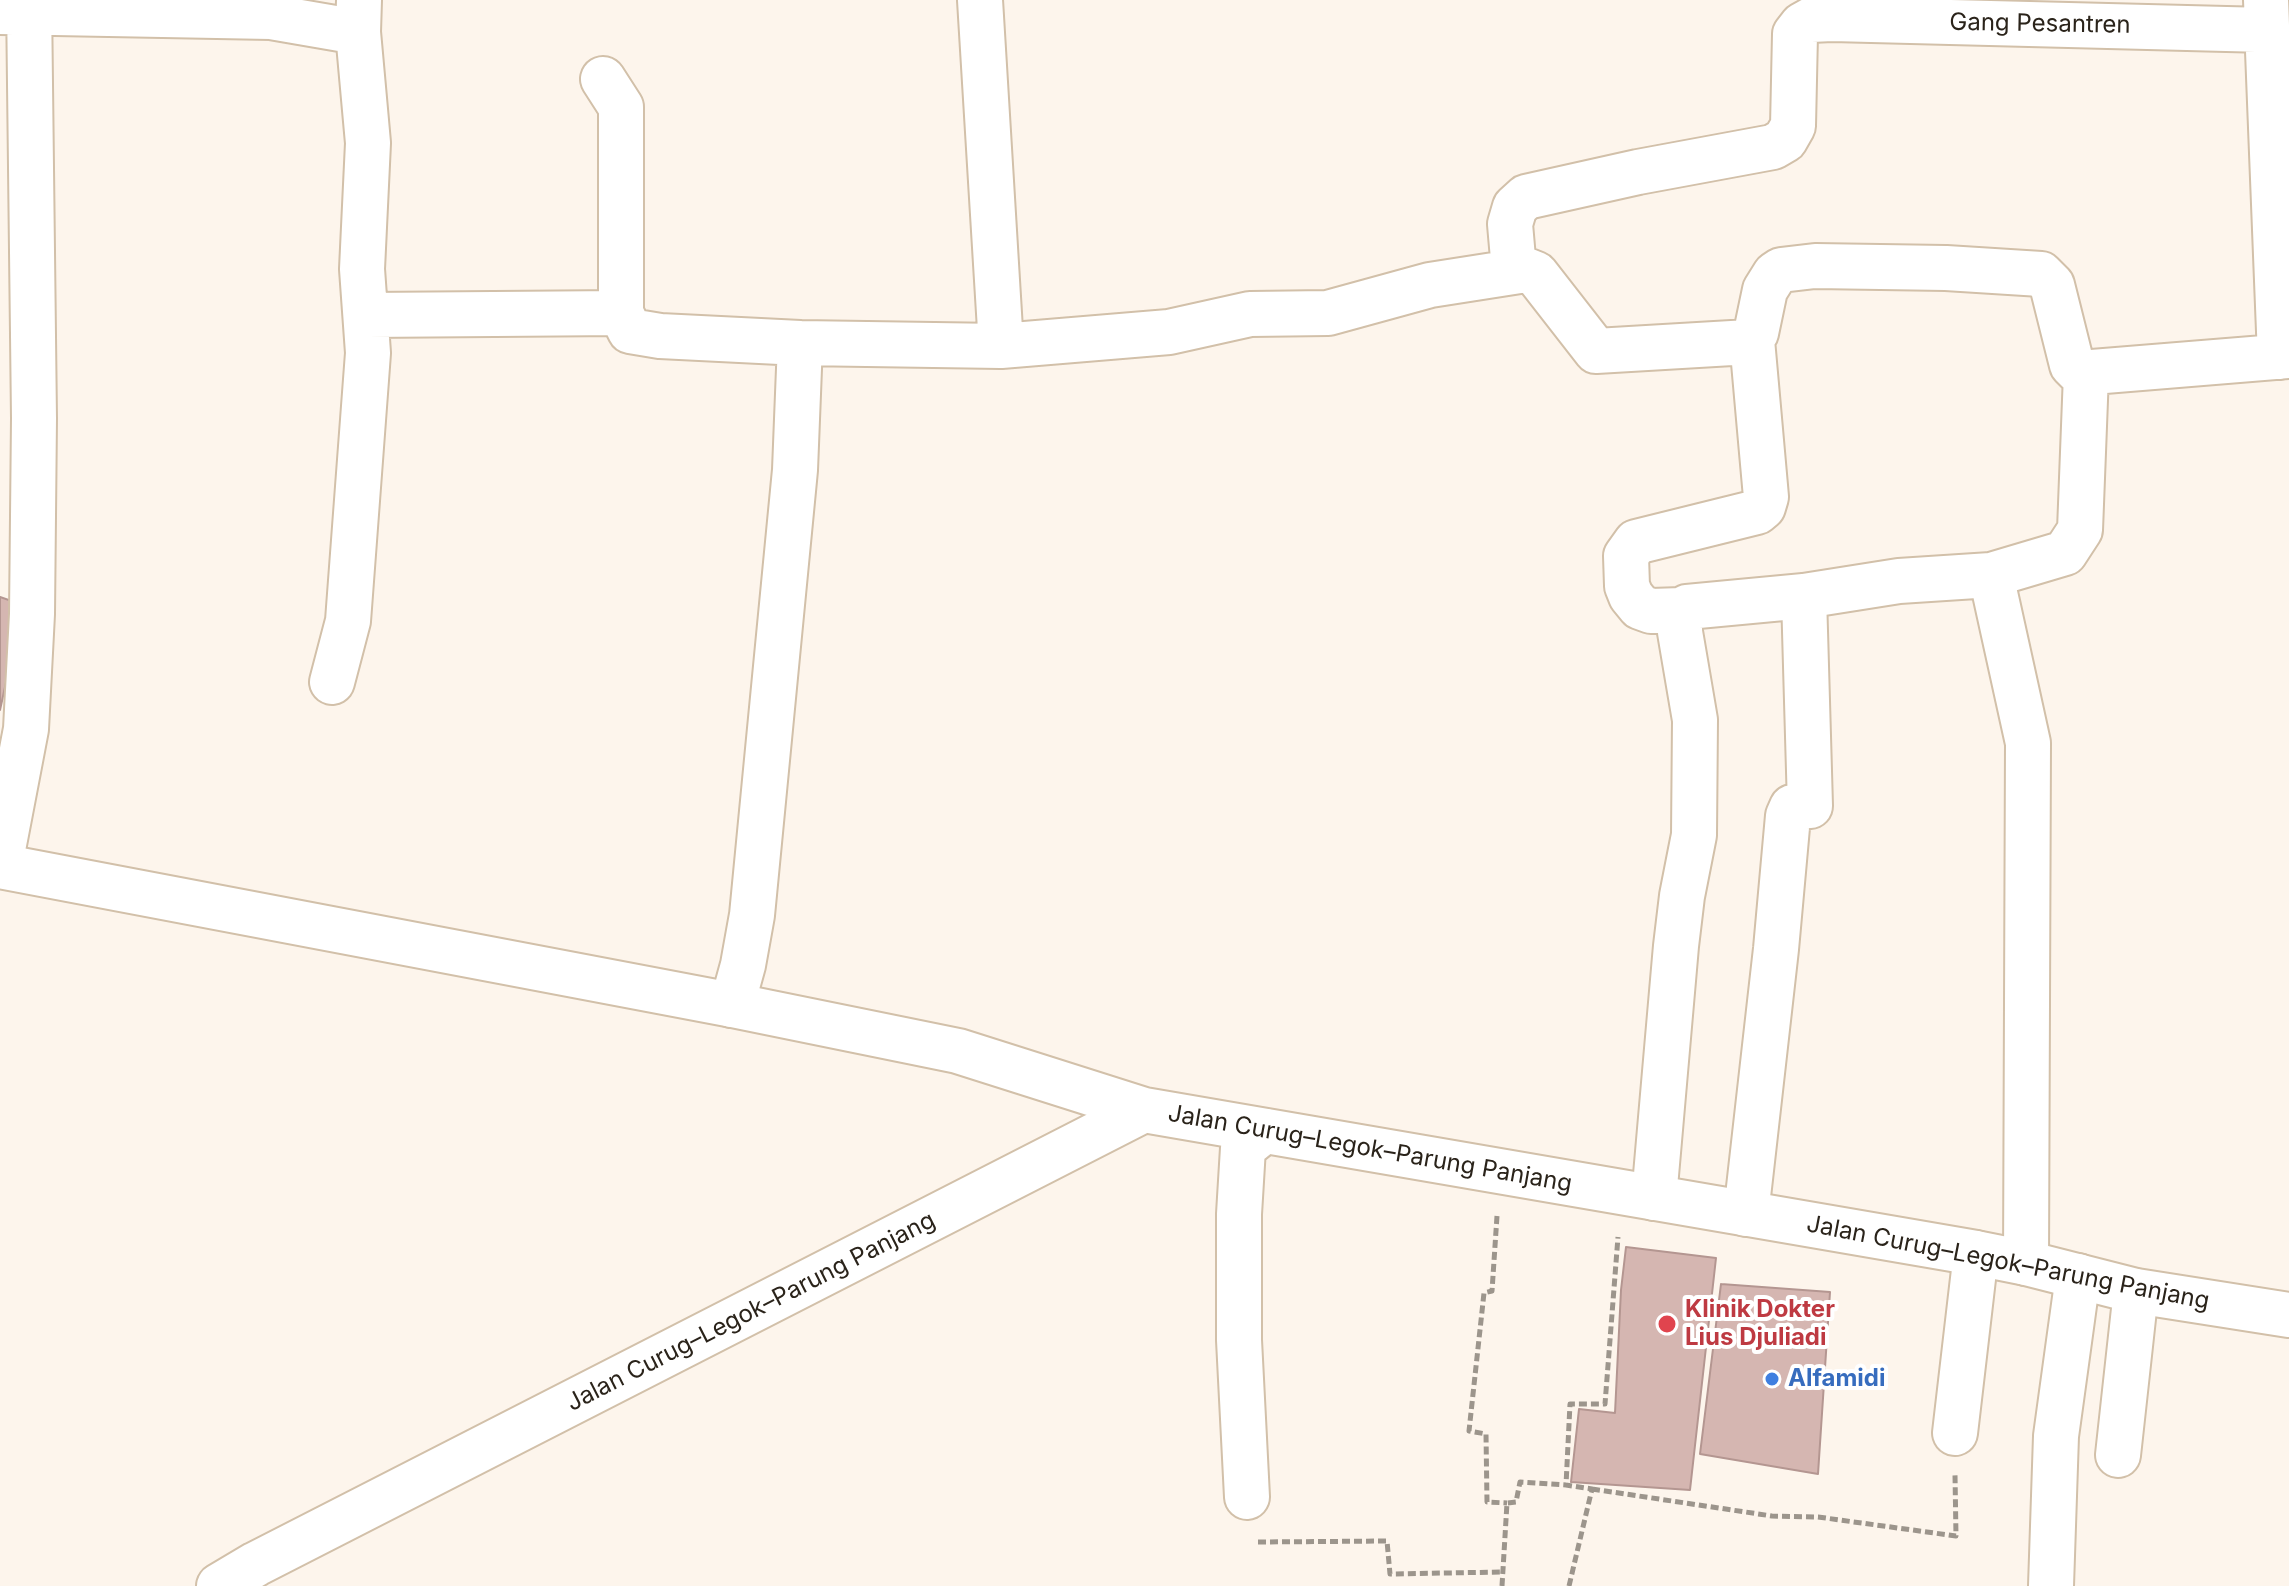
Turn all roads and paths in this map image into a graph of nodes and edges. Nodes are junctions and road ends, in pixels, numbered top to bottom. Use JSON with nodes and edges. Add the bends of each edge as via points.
{"nodes":[{"id":1,"x":980,"y":0,"type":"edge"},
{"id":2,"x":19,"y":8,"type":"edge"},
{"id":3,"x":2266,"y":15,"type":"edge"},
{"id":4,"x":359,"y":16,"type":"edge"},
{"id":5,"x":603,"y":79,"type":"dead end"},
{"id":6,"x":1514,"y":270,"type":"junction"},
{"id":7,"x":621,"y":313,"type":"junction"},
{"id":8,"x":367,"y":315,"type":"junction"},
{"id":9,"x":1752,"y":340,"type":"junction"},
{"id":10,"x":800,"y":343,"type":"junction"},
{"id":11,"x":1001,"y":346,"type":"junction"},
{"id":12,"x":2285,"y":357,"type":"edge"},
{"id":13,"x":2086,"y":374,"type":"junction"},
{"id":14,"x":1991,"y":575,"type":"junction"},
{"id":15,"x":1804,"y":596,"type":"junction"},
{"id":16,"x":1682,"y":610,"type":"junction"},
{"id":17,"x":332,"y":682,"type":"dead end"},
{"id":18,"x":0,"y":866,"type":"edge"},
{"id":19,"x":732,"y":1005,"type":"junction"},
{"id":20,"x":1144,"y":1110,"type":"junction"},
{"id":21,"x":1264,"y":1131,"type":"junction"},
{"id":22,"x":1500,"y":1171,"type":"junction"},
{"id":23,"x":1638,"y":1195,"type":"junction"},
{"id":24,"x":1746,"y":1214,"type":"junction"},
{"id":25,"x":1976,"y":1253,"type":"junction"},
{"id":26,"x":2026,"y":1263,"type":"junction"},
{"id":27,"x":2078,"y":1276,"type":"junction"},
{"id":28,"x":2136,"y":1291,"type":"junction"},
{"id":29,"x":2289,"y":1315,"type":"edge"},
{"id":30,"x":1955,"y":1433,"type":"joint"},
{"id":31,"x":2118,"y":1455,"type":"dead end"},
{"id":32,"x":1566,"y":1485,"type":"junction"},
{"id":33,"x":1592,"y":1489,"type":"junction"},
{"id":34,"x":1247,"y":1497,"type":"joint"},
{"id":35,"x":1507,"y":1503,"type":"junction"},
{"id":36,"x":1503,"y":1572,"type":"junction"},
{"id":37,"x":219,"y":1586,"type":"edge"},
{"id":38,"x":1502,"y":1586,"type":"edge"},
{"id":39,"x":1569,"y":1586,"type":"edge"},
{"id":40,"x":2051,"y":1586,"type":"edge"}],
"edges":[{"from":1,"to":11,"type":"street"},
{"from":2,"to":4,"type":"street"},
{"from":2,"to":18,"type":"street","via":[[34,418],[32,614],[26,729]]},
{"from":3,"to":6,"type":"street","name":"Gang Pesantren","via":[[1811,20],[1795,34],[1793,126],[1785,140],[1773,147],[1526,197],[1515,207],[1510,224]]},
{"from":3,"to":12,"type":"street"},
{"from":4,"to":8,"type":"street","via":[[368,143],[362,269]]},
{"from":5,"to":7,"type":"street","via":[[621,107]]},
{"from":6,"to":9,"type":"street","via":[[1536,274],[1596,351]]},
{"from":6,"to":11,"type":"street","via":[[1430,285],[1328,313],[1250,314],[1169,332]]},
{"from":7,"to":8,"type":"street"},
{"from":7,"to":10,"type":"street","via":[[630,331],[646,334]]},
{"from":8,"to":17,"type":"street","via":[[348,621]]},
{"from":9,"to":13,"type":"street","via":[[1765,290],[1781,270],[1946,268],[2041,274],[2052,285],[2072,365]]},
{"from":9,"to":16,"type":"street","via":[[1763,507],[1636,542],[1626,556],[1627,586],[1637,603],[1651,611]]},
{"from":10,"to":11,"type":"street"},
{"from":10,"to":19,"type":"street","via":[[795,470],[751,924]]},
{"from":12,"to":13,"type":"street"},
{"from":13,"to":14,"type":"street","via":[[2080,530],[2065,553]]},
{"from":14,"to":15,"type":"street","via":[[1899,581]]},
{"from":14,"to":26,"type":"street","via":[[2028,743]]},
{"from":15,"to":16,"type":"street"},
{"from":15,"to":24,"type":"street","via":[[1810,806],[1792,807],[1788,816]]},
{"from":16,"to":23,"type":"street","via":[[1678,617],[1695,720],[1694,822]]},
{"from":18,"to":19,"type":"street"},
{"from":19,"to":20,"type":"street","via":[[958,1051]]},
{"from":20,"to":21,"type":"street","name":"Jalan Curug–Legok–Parung Panjang"},
{"from":20,"to":37,"type":"street","name":"Jalan Curug–Legok–Parung Panjang"},
{"from":21,"to":22,"type":"street","name":"Jalan Curug–Legok–Parung Panjang"},
{"from":21,"to":34,"type":"street","via":[[1243,1148],[1239,1214]]},
{"from":22,"to":23,"type":"street","name":"Jalan Curug–Legok–Parung Panjang"},
{"from":22,"to":35,"type":"path","via":[[1492,1291],[1484,1293],[1469,1431],[1486,1434],[1487,1502]]},
{"from":23,"to":24,"type":"street","name":"Jalan Curug–Legok–Parung Panjang"},
{"from":23,"to":32,"type":"path","via":[[1605,1404],[1570,1404]]},
{"from":24,"to":25,"type":"street","name":"Jalan Curug–Legok–Parung Panjang"},
{"from":25,"to":26,"type":"street","name":"Jalan Curug–Legok–Parung Panjang"},
{"from":25,"to":30,"type":"street"},
{"from":26,"to":27,"type":"street","name":"Jalan Curug–Legok–Parung Panjang"},
{"from":27,"to":28,"type":"street","name":"Jalan Curug–Legok–Parung Panjang"},
{"from":27,"to":40,"type":"street","via":[[2056,1436]]},
{"from":28,"to":29,"type":"street","name":"Jalan Curug–Legok–Parung Panjang"},
{"from":28,"to":31,"type":"street"},
{"from":30,"to":33,"type":"path","via":[[1956,1536]]},
{"from":32,"to":33,"type":"path"},
{"from":32,"to":35,"type":"path","via":[[1520,1482],[1516,1502]]},
{"from":33,"to":39,"type":"path"},
{"from":34,"to":36,"type":"path","via":[[1257,1542],[1387,1541],[1390,1574]]},
{"from":35,"to":36,"type":"path"},
{"from":36,"to":38,"type":"path"}]}
